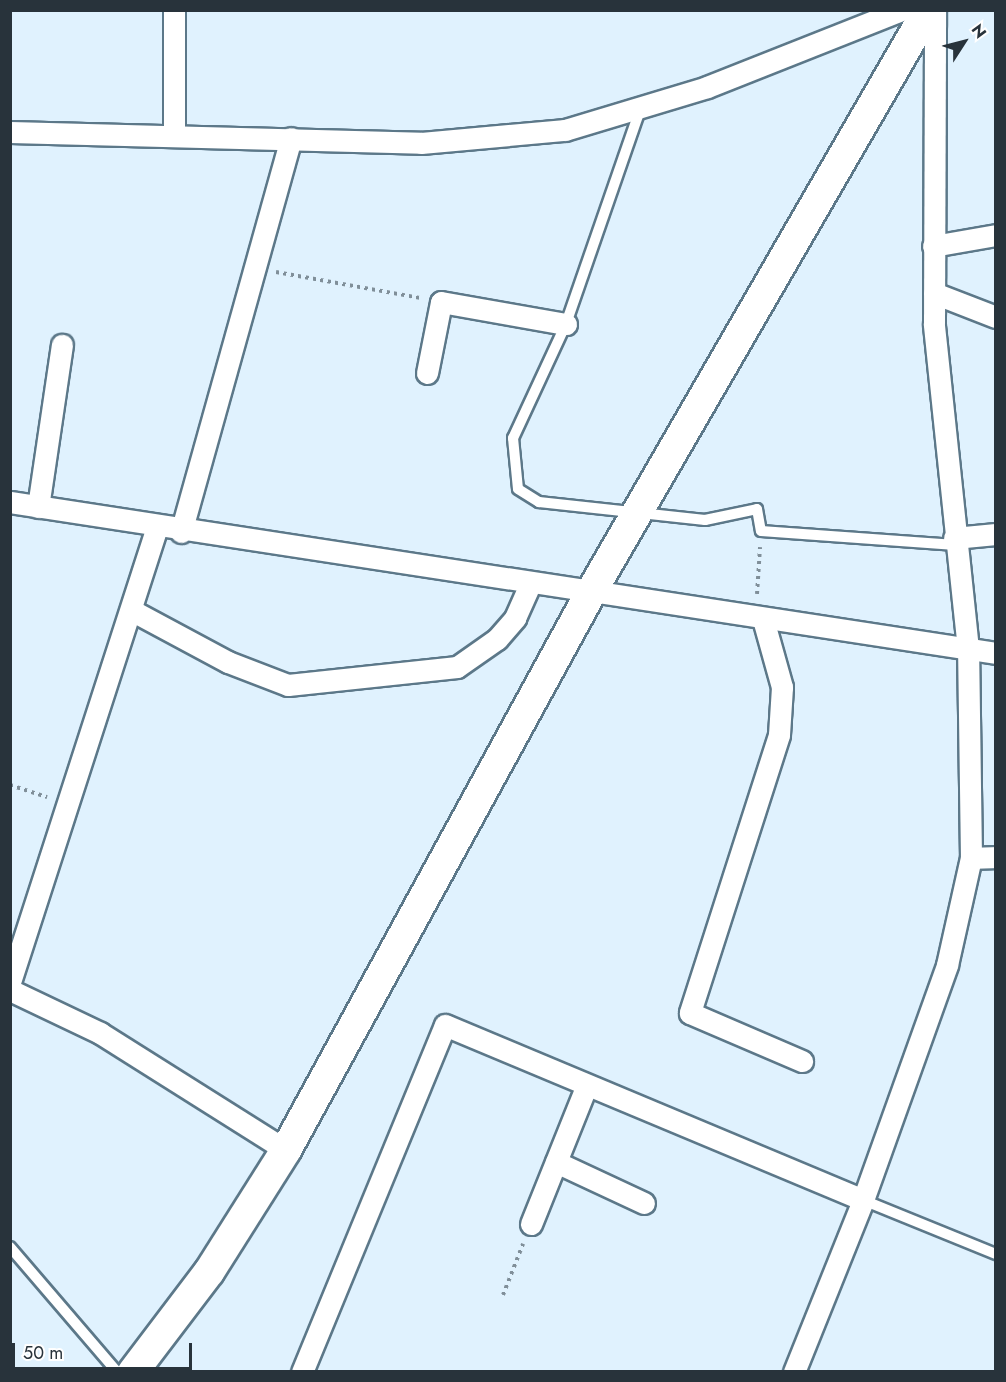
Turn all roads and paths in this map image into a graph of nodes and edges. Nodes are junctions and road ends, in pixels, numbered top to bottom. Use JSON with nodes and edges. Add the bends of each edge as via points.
{"nodes":[{"id":1,"x":174,"y":10,"type":"edge"},
{"id":2,"x":902,"y":10,"type":"edge"},
{"id":3,"x":928,"y":10,"type":"edge"},
{"id":4,"x":935,"y":10,"type":"edge"},
{"id":5,"x":641,"y":107,"type":"junction"},
{"id":6,"x":10,"y":132,"type":"edge"},
{"id":7,"x":174,"y":133,"type":"junction"},
{"id":8,"x":291,"y":138,"type":"junction"},
{"id":9,"x":996,"y":235,"type":"edge"},
{"id":10,"x":933,"y":246,"type":"junction"},
{"id":11,"x":252,"y":268,"type":"junction"},
{"id":12,"x":934,"y":293,"type":"junction"},
{"id":13,"x":441,"y":302,"type":"junction"},
{"id":14,"x":996,"y":317,"type":"edge"},
{"id":15,"x":566,"y":324,"type":"junction"},
{"id":16,"x":62,"y":345,"type":"dead end"},
{"id":17,"x":427,"y":373,"type":"dead end"},
{"id":18,"x":10,"y":502,"type":"edge"},
{"id":19,"x":38,"y":507,"type":"junction"},
{"id":20,"x":641,"y":510,"type":"junction"},
{"id":21,"x":157,"y":528,"type":"junction"},
{"id":22,"x":761,"y":531,"type":"junction"},
{"id":23,"x":181,"y":532,"type":"junction"},
{"id":24,"x":996,"y":534,"type":"edge"},
{"id":25,"x":955,"y":541,"type":"junction"},
{"id":26,"x":530,"y":585,"type":"junction"},
{"id":27,"x":590,"y":594,"type":"junction"},
{"id":28,"x":130,"y":610,"type":"junction"},
{"id":29,"x":760,"y":619,"type":"junction"},
{"id":30,"x":968,"y":650,"type":"junction"},
{"id":31,"x":996,"y":653,"type":"edge"},
{"id":32,"x":10,"y":785,"type":"edge"},
{"id":33,"x":68,"y":804,"type":"junction"},
{"id":34,"x":996,"y":857,"type":"edge"},
{"id":35,"x":971,"y":858,"type":"junction"},
{"id":36,"x":10,"y":982,"type":"edge"},
{"id":37,"x":10,"y":990,"type":"edge"},
{"id":38,"x":802,"y":1060,"type":"dead end"},
{"id":39,"x":586,"y":1087,"type":"junction"},
{"id":40,"x":286,"y":1150,"type":"junction"},
{"id":41,"x":556,"y":1162,"type":"junction"},
{"id":42,"x":864,"y":1200,"type":"junction"},
{"id":43,"x":644,"y":1203,"type":"dead end"},
{"id":44,"x":531,"y":1224,"type":"joint"},
{"id":45,"x":10,"y":1248,"type":"edge"},
{"id":46,"x":996,"y":1254,"type":"edge"},
{"id":47,"x":503,"y":1295,"type":"dead end"},
{"id":48,"x":117,"y":1371,"type":"edge"},
{"id":49,"x":133,"y":1371,"type":"edge"},
{"id":50,"x":302,"y":1371,"type":"edge"},
{"id":51,"x":794,"y":1371,"type":"edge"}],
"edges":[{"from":1,"to":7,"type":"street"},
{"from":2,"to":5,"type":"street"},
{"from":3,"to":20,"type":"street"},
{"from":4,"to":10,"type":"street"},
{"from":5,"to":8,"type":"street","via":[[565,130],[444,141]]},
{"from":5,"to":15,"type":"lane"},
{"from":6,"to":7,"type":"street","via":[[73,137]]},
{"from":7,"to":8,"type":"street"},
{"from":8,"to":11,"type":"street"},
{"from":9,"to":10,"type":"street"},
{"from":10,"to":12,"type":"street"},
{"from":11,"to":13,"type":"path"},
{"from":11,"to":23,"type":"street"},
{"from":12,"to":14,"type":"street"},
{"from":12,"to":25,"type":"street"},
{"from":13,"to":15,"type":"street"},
{"from":13,"to":17,"type":"street"},
{"from":15,"to":20,"type":"lane","via":[[513,438],[518,489],[538,502]]},
{"from":16,"to":19,"type":"street"},
{"from":18,"to":19,"type":"street"},
{"from":19,"to":21,"type":"street"},
{"from":20,"to":22,"type":"lane","via":[[705,520],[757,509]]},
{"from":20,"to":27,"type":"street"},
{"from":21,"to":23,"type":"street"},
{"from":21,"to":28,"type":"street"},
{"from":22,"to":25,"type":"lane"},
{"from":22,"to":29,"type":"path"},
{"from":23,"to":26,"type":"street"},
{"from":24,"to":25,"type":"street"},
{"from":25,"to":30,"type":"street"},
{"from":26,"to":27,"type":"street"},
{"from":26,"to":28,"type":"street","via":[[515,618],[497,639],[457,667],[288,685],[228,662]]},
{"from":27,"to":29,"type":"street"},
{"from":27,"to":40,"type":"street"},
{"from":28,"to":33,"type":"street"},
{"from":29,"to":30,"type":"street"},
{"from":29,"to":38,"type":"street","via":[[782,687],[779,735],[690,1013]]},
{"from":30,"to":31,"type":"street"},
{"from":30,"to":35,"type":"street"},
{"from":32,"to":33,"type":"path"},
{"from":33,"to":36,"type":"street"},
{"from":34,"to":35,"type":"street"},
{"from":35,"to":42,"type":"street","via":[[947,965]]},
{"from":37,"to":40,"type":"street","via":[[100,1033]]},
{"from":39,"to":41,"type":"street"},
{"from":39,"to":42,"type":"street"},
{"from":39,"to":50,"type":"street","via":[[445,1025]]},
{"from":40,"to":49,"type":"street","via":[[209,1272]]},
{"from":41,"to":43,"type":"street"},
{"from":41,"to":44,"type":"street"},
{"from":42,"to":46,"type":"lane"},
{"from":42,"to":51,"type":"street"},
{"from":44,"to":47,"type":"path"},
{"from":45,"to":48,"type":"lane"}]}
